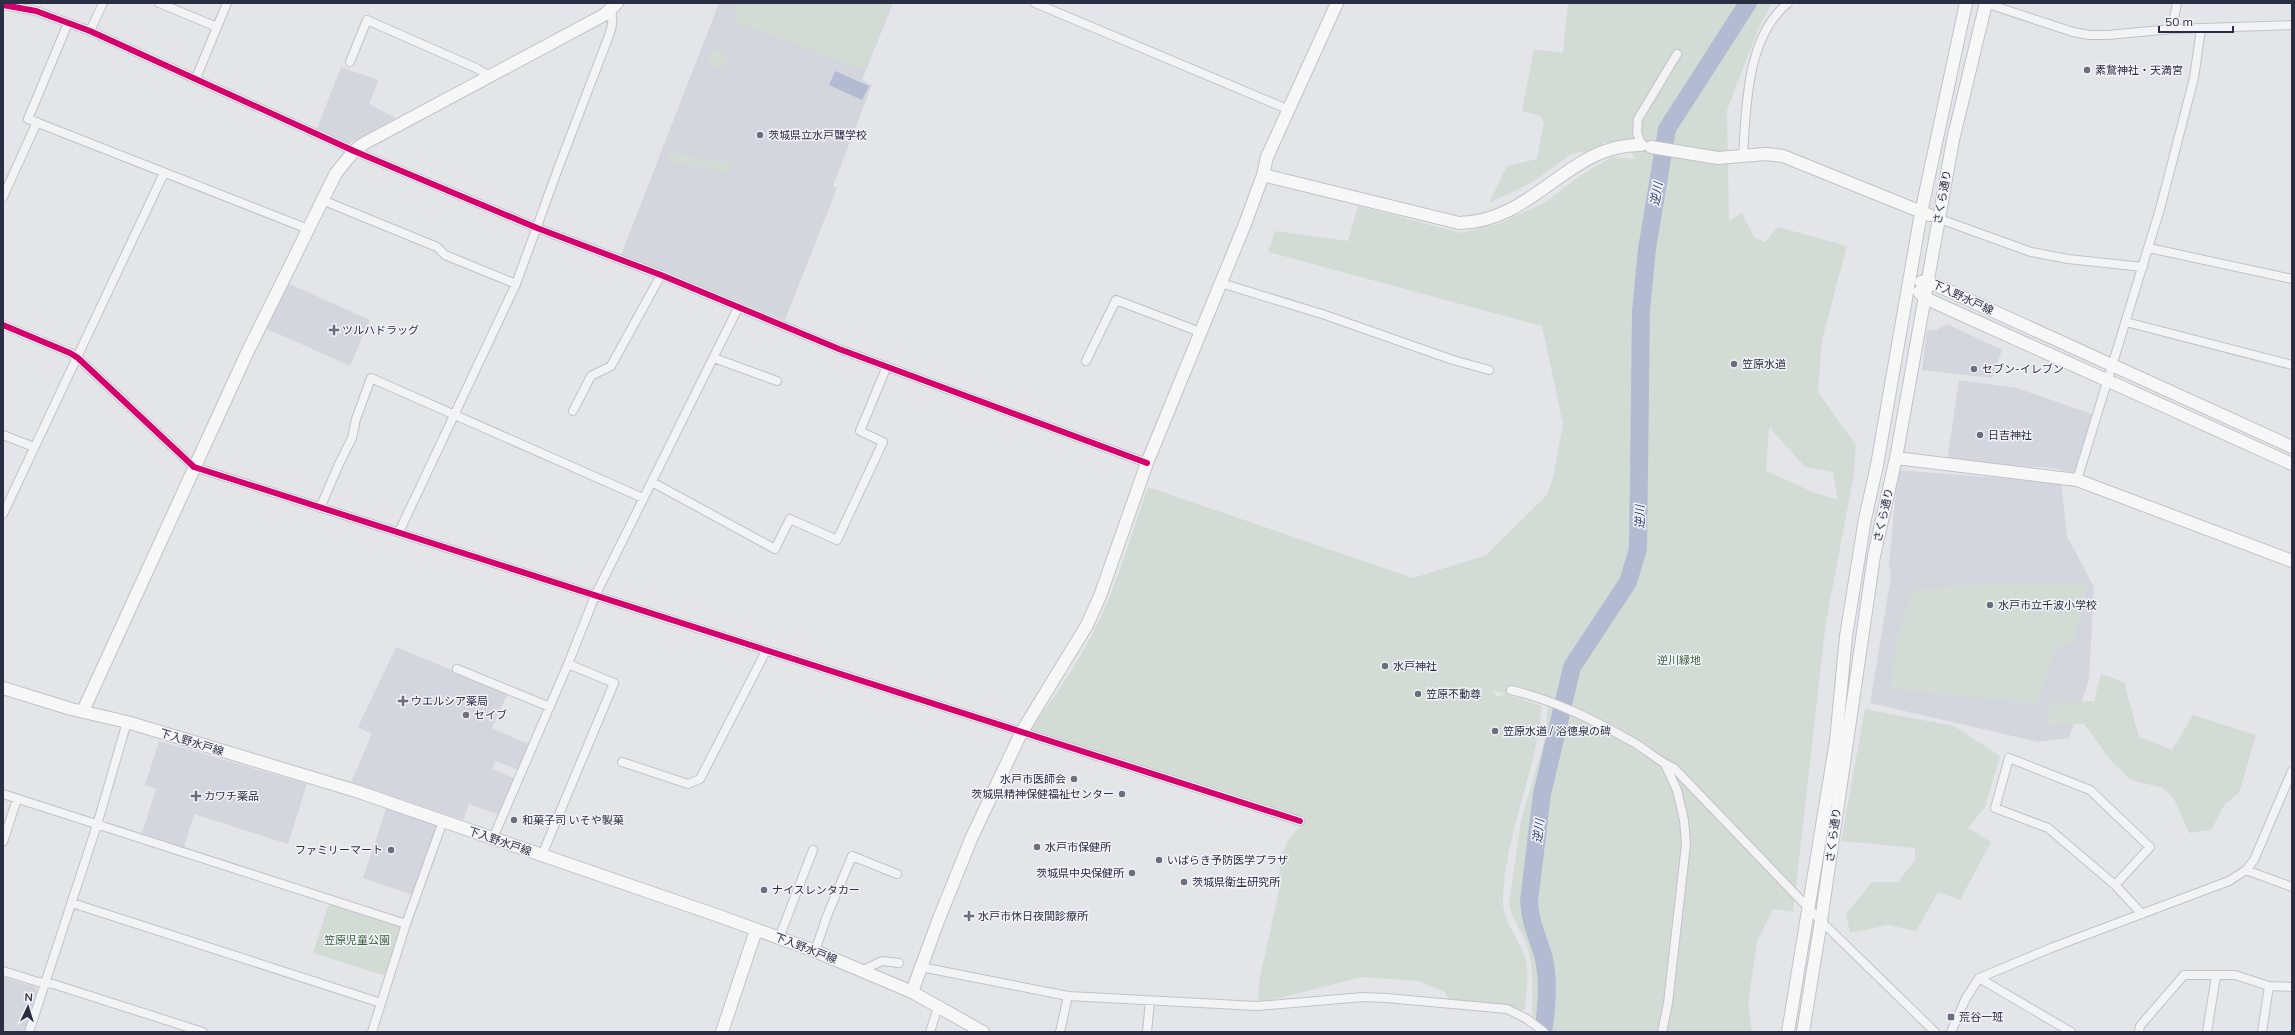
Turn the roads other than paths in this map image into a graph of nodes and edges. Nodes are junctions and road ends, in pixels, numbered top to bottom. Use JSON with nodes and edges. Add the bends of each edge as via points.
{"nodes":[{"id":1,"x":103,"y":3,"type":"edge"},
{"id":2,"x":159,"y":3,"type":"edge"},
{"id":3,"x":227,"y":3,"type":"edge"},
{"id":4,"x":1036,"y":3,"type":"edge"},
{"id":5,"x":1337,"y":3,"type":"edge"},
{"id":6,"x":1788,"y":3,"type":"edge"},
{"id":7,"x":1966,"y":3,"type":"edge"},
{"id":8,"x":1986,"y":3,"type":"edge"},
{"id":9,"x":2177,"y":3,"type":"edge"},
{"id":10,"x":3,"y":5,"type":"edge"},
{"id":11,"x":2003,"y":6,"type":"edge"},
{"id":12,"x":38,"y":7,"type":"edge"},
{"id":13,"x":613,"y":7,"type":"edge"},
{"id":14,"x":68,"y":23,"type":"junction"},
{"id":15,"x":2292,"y":25,"type":"edge"},
{"id":16,"x":217,"y":27,"type":"junction"},
{"id":17,"x":2172,"y":29,"type":"junction"},
{"id":18,"x":2201,"y":29,"type":"junction"},
{"id":19,"x":90,"y":30,"type":"junction"},
{"id":20,"x":1677,"y":54,"type":"dead end"},
{"id":21,"x":350,"y":62,"type":"dead end"},
{"id":22,"x":488,"y":75,"type":"junction"},
{"id":23,"x":196,"y":78,"type":"junction"},
{"id":24,"x":1288,"y":110,"type":"junction"},
{"id":25,"x":37,"y":122,"type":"junction"},
{"id":26,"x":1646,"y":146,"type":"junction"},
{"id":27,"x":354,"y":151,"type":"junction"},
{"id":28,"x":1743,"y":157,"type":"junction"},
{"id":29,"x":164,"y":173,"type":"junction"},
{"id":30,"x":1263,"y":175,"type":"junction"},
{"id":31,"x":3,"y":197,"type":"edge"},
{"id":32,"x":322,"y":200,"type":"junction"},
{"id":33,"x":1922,"y":213,"type":"junction"},
{"id":34,"x":1937,"y":218,"type":"junction"},
{"id":35,"x":537,"y":228,"type":"junction"},
{"id":36,"x":308,"y":229,"type":"junction"},
{"id":37,"x":2149,"y":248,"type":"junction"},
{"id":38,"x":2143,"y":267,"type":"junction"},
{"id":39,"x":661,"y":275,"type":"junction"},
{"id":40,"x":2292,"y":279,"type":"edge"},
{"id":41,"x":1927,"y":281,"type":"junction"},
{"id":42,"x":1221,"y":283,"type":"junction"},
{"id":43,"x":1910,"y":283,"type":"junction"},
{"id":44,"x":516,"y":284,"type":"junction"},
{"id":45,"x":1924,"y":298,"type":"junction"},
{"id":46,"x":738,"y":308,"type":"junction"},
{"id":47,"x":2126,"y":322,"type":"junction"},
{"id":48,"x":3,"y":325,"type":"edge"},
{"id":49,"x":1200,"y":332,"type":"junction"},
{"id":50,"x":78,"y":358,"type":"junction"},
{"id":51,"x":714,"y":358,"type":"junction"},
{"id":52,"x":1086,"y":361,"type":"dead end"},
{"id":53,"x":2112,"y":365,"type":"junction"},
{"id":54,"x":2292,"y":365,"type":"edge"},
{"id":55,"x":887,"y":366,"type":"junction"},
{"id":56,"x":1489,"y":370,"type":"dead end"},
{"id":57,"x":2107,"y":380,"type":"junction"},
{"id":58,"x":777,"y":381,"type":"dead end"},
{"id":59,"x":573,"y":411,"type":"dead end"},
{"id":60,"x":454,"y":416,"type":"junction"},
{"id":61,"x":3,"y":435,"type":"edge"},
{"id":62,"x":34,"y":447,"type":"junction"},
{"id":63,"x":2292,"y":447,"type":"edge"},
{"id":64,"x":1896,"y":458,"type":"junction"},
{"id":65,"x":1147,"y":463,"type":"junction"},
{"id":66,"x":2292,"y":464,"type":"edge"},
{"id":67,"x":194,"y":467,"type":"junction"},
{"id":68,"x":2077,"y":480,"type":"junction"},
{"id":69,"x":652,"y":482,"type":"junction"},
{"id":70,"x":643,"y":498,"type":"junction"},
{"id":71,"x":5,"y":503,"type":"edge"},
{"id":72,"x":320,"y":508,"type":"junction"},
{"id":73,"x":3,"y":514,"type":"edge"},
{"id":74,"x":399,"y":532,"type":"junction"},
{"id":75,"x":2292,"y":561,"type":"edge"},
{"id":76,"x":595,"y":596,"type":"junction"},
{"id":77,"x":766,"y":651,"type":"junction"},
{"id":78,"x":568,"y":664,"type":"junction"},
{"id":79,"x":457,"y":668,"type":"dead end"},
{"id":80,"x":3,"y":688,"type":"edge"},
{"id":81,"x":1511,"y":690,"type":"dead end"},
{"id":82,"x":550,"y":707,"type":"junction"},
{"id":83,"x":83,"y":711,"type":"junction"},
{"id":84,"x":127,"y":722,"type":"junction"},
{"id":85,"x":1021,"y":733,"type":"junction"},
{"id":86,"x":622,"y":762,"type":"dead end"},
{"id":87,"x":1665,"y":764,"type":"junction"},
{"id":88,"x":2292,"y":771,"type":"edge"},
{"id":89,"x":3,"y":794,"type":"edge"},
{"id":90,"x":17,"y":799,"type":"junction"},
{"id":91,"x":443,"y":821,"type":"junction"},
{"id":92,"x":1300,"y":821,"type":"dead end"},
{"id":93,"x":96,"y":825,"type":"junction"},
{"id":94,"x":493,"y":838,"type":"junction"},
{"id":95,"x":3,"y":842,"type":"edge"},
{"id":96,"x":813,"y":850,"type":"dead end"},
{"id":97,"x":542,"y":855,"type":"junction"},
{"id":98,"x":2246,"y":870,"type":"junction"},
{"id":99,"x":897,"y":874,"type":"dead end"},
{"id":100,"x":2115,"y":886,"type":"junction"},
{"id":101,"x":2292,"y":886,"type":"edge"},
{"id":102,"x":72,"y":903,"type":"junction"},
{"id":103,"x":1808,"y":907,"type":"junction"},
{"id":104,"x":2142,"y":914,"type":"junction"},
{"id":105,"x":1821,"y":921,"type":"junction"},
{"id":106,"x":406,"y":924,"type":"junction"},
{"id":107,"x":756,"y":930,"type":"junction"},
{"id":108,"x":779,"y":938,"type":"junction"},
{"id":109,"x":815,"y":951,"type":"junction"},
{"id":110,"x":899,"y":963,"type":"dead end"},
{"id":111,"x":921,"y":967,"type":"junction"},
{"id":112,"x":863,"y":970,"type":"junction"},
{"id":113,"x":3,"y":971,"type":"edge"},
{"id":114,"x":2216,"y":976,"type":"junction"},
{"id":115,"x":1979,"y":978,"type":"junction"},
{"id":116,"x":45,"y":983,"type":"junction"},
{"id":117,"x":2269,"y":986,"type":"junction"},
{"id":118,"x":2292,"y":987,"type":"edge"},
{"id":119,"x":912,"y":992,"type":"junction"},
{"id":120,"x":1068,"y":996,"type":"junction"},
{"id":121,"x":1150,"y":1001,"type":"junction"},
{"id":122,"x":382,"y":1003,"type":"junction"},
{"id":123,"x":938,"y":1007,"type":"junction"},
{"id":124,"x":29,"y":1032,"type":"edge"},
{"id":125,"x":203,"y":1032,"type":"edge"},
{"id":126,"x":372,"y":1032,"type":"edge"},
{"id":127,"x":722,"y":1032,"type":"edge"},
{"id":128,"x":930,"y":1032,"type":"edge"},
{"id":129,"x":983,"y":1032,"type":"edge"},
{"id":130,"x":1060,"y":1032,"type":"edge"},
{"id":131,"x":1147,"y":1032,"type":"edge"},
{"id":132,"x":1544,"y":1032,"type":"edge"},
{"id":133,"x":1662,"y":1032,"type":"edge"},
{"id":134,"x":1788,"y":1032,"type":"edge"},
{"id":135,"x":1803,"y":1032,"type":"edge"},
{"id":136,"x":1935,"y":1032,"type":"edge"},
{"id":137,"x":1951,"y":1032,"type":"edge"},
{"id":138,"x":2071,"y":1032,"type":"edge"},
{"id":139,"x":2139,"y":1032,"type":"edge"},
{"id":140,"x":2207,"y":1032,"type":"edge"},
{"id":141,"x":2262,"y":1032,"type":"edge"}],
"edges":[{"from":1,"to":19,"type":"street"},
{"from":2,"to":16,"type":"street"},
{"from":3,"to":16,"type":"street"},
{"from":4,"to":24,"type":"street"},
{"from":5,"to":24,"type":"street"},
{"from":6,"to":28,"type":"street","via":[[1775,14],[1765,29],[1747,88]]},
{"from":7,"to":33,"type":"street","name":"さくら通り"},
{"from":8,"to":11,"type":"street"},
{"from":8,"to":34,"type":"street","name":"さくら通り","via":[[1952,140]]},
{"from":9,"to":17,"type":"street"},
{"from":10,"to":12,"type":"street"},
{"from":11,"to":17,"type":"street","via":[[2073,32],[2089,35]]},
{"from":12,"to":14,"type":"street"},
{"from":13,"to":22,"type":"street"},
{"from":13,"to":35,"type":"street","via":[[611,28],[605,46]]},
{"from":14,"to":19,"type":"street"},
{"from":14,"to":25,"type":"street","via":[[28,119]]},
{"from":15,"to":18,"type":"street"},
{"from":16,"to":23,"type":"street"},
{"from":17,"to":18,"type":"street"},
{"from":18,"to":37,"type":"street","via":[[2194,78]]},
{"from":19,"to":23,"type":"street"},
{"from":20,"to":26,"type":"street","via":[[1638,119],[1638,132]]},
{"from":21,"to":22,"type":"street","via":[[367,20]]},
{"from":22,"to":27,"type":"street"},
{"from":23,"to":27,"type":"street"},
{"from":24,"to":30,"type":"street","via":[[1267,157]]},
{"from":25,"to":29,"type":"street"},
{"from":25,"to":31,"type":"street"},
{"from":26,"to":28,"type":"street","via":[[1718,158]]},
{"from":26,"to":30,"type":"street","via":[[1612,148],[1599,152],[1534,197],[1494,218],[1473,223],[1458,223]]},
{"from":27,"to":32,"type":"street","via":[[336,173]]},
{"from":27,"to":35,"type":"street"},
{"from":28,"to":33,"type":"street","via":[[1766,154],[1797,160]]},
{"from":29,"to":36,"type":"street"},
{"from":29,"to":50,"type":"street"},
{"from":30,"to":42,"type":"street"},
{"from":32,"to":36,"type":"street"},
{"from":32,"to":44,"type":"street","via":[[437,247],[445,255]]},
{"from":33,"to":34,"type":"street"},
{"from":33,"to":43,"type":"street","name":"さくら通り"},
{"from":34,"to":38,"type":"street","via":[[2031,252],[2068,259]]},
{"from":34,"to":41,"type":"street","name":"さくら通り"},
{"from":35,"to":39,"type":"street"},
{"from":35,"to":44,"type":"street"},
{"from":36,"to":67,"type":"street"},
{"from":37,"to":38,"type":"street"},
{"from":37,"to":40,"type":"street"},
{"from":38,"to":47,"type":"street"},
{"from":39,"to":46,"type":"street"},
{"from":39,"to":59,"type":"street","via":[[611,366],[591,376]]},
{"from":41,"to":43,"type":"street","name":"下入野水戸線"},
{"from":41,"to":45,"type":"street","name":"さくら通り"},
{"from":41,"to":53,"type":"street","name":"下入野水戸線"},
{"from":42,"to":49,"type":"street"},
{"from":42,"to":56,"type":"street"},
{"from":43,"to":45,"type":"street","name":"下入野水戸線"},
{"from":43,"to":103,"type":"street","name":"さくら通り","via":[[1865,519],[1846,636],[1836,741]]},
{"from":44,"to":60,"type":"street"},
{"from":45,"to":57,"type":"street","name":"下入野水戸線"},
{"from":45,"to":64,"type":"street","name":"さくら通り"},
{"from":46,"to":51,"type":"street"},
{"from":46,"to":55,"type":"street"},
{"from":47,"to":53,"type":"street"},
{"from":47,"to":54,"type":"street"},
{"from":48,"to":50,"type":"street"},
{"from":49,"to":52,"type":"street","via":[[1116,300]]},
{"from":49,"to":65,"type":"street"},
{"from":50,"to":62,"type":"street"},
{"from":50,"to":67,"type":"street"},
{"from":51,"to":58,"type":"street"},
{"from":51,"to":69,"type":"street"},
{"from":53,"to":57,"type":"street"},
{"from":53,"to":63,"type":"street","name":"下入野水戸線"},
{"from":55,"to":65,"type":"street","via":[[1023,419]]},
{"from":55,"to":69,"type":"street","via":[[860,431],[883,442],[837,540],[790,519],[775,549]]},
{"from":57,"to":66,"type":"street","name":"下入野水戸線"},
{"from":57,"to":68,"type":"street"},
{"from":60,"to":70,"type":"street"},
{"from":60,"to":72,"type":"street","via":[[371,378],[356,418],[352,438]]},
{"from":60,"to":74,"type":"street"},
{"from":61,"to":62,"type":"street"},
{"from":62,"to":71,"type":"street"},
{"from":64,"to":68,"type":"street"},
{"from":64,"to":105,"type":"street","name":"さくら通り","via":[[1874,556]]},
{"from":65,"to":85,"type":"street","via":[[1100,596],[1087,625]]},
{"from":67,"to":72,"type":"street"},
{"from":67,"to":83,"type":"street"},
{"from":68,"to":75,"type":"street"},
{"from":69,"to":70,"type":"street"},
{"from":70,"to":76,"type":"street"},
{"from":71,"to":73,"type":"street"},
{"from":72,"to":74,"type":"street"},
{"from":74,"to":76,"type":"street"},
{"from":76,"to":77,"type":"street"},
{"from":76,"to":78,"type":"street"},
{"from":77,"to":85,"type":"street"},
{"from":77,"to":86,"type":"street","via":[[700,779],[688,784]]},
{"from":78,"to":82,"type":"street"},
{"from":78,"to":97,"type":"street","via":[[614,683]]},
{"from":79,"to":82,"type":"street"},
{"from":80,"to":83,"type":"street","name":"下入野水戸線"},
{"from":81,"to":87,"type":"street","via":[[1552,702],[1576,713],[1638,745]]},
{"from":82,"to":94,"type":"street"},
{"from":83,"to":84,"type":"street","name":"下入野水戸線"},
{"from":84,"to":91,"type":"street","name":"下入野水戸線","via":[[356,791]]},
{"from":84,"to":93,"type":"street"},
{"from":85,"to":92,"type":"street"},
{"from":85,"to":111,"type":"street","via":[[971,839]]},
{"from":87,"to":103,"type":"street","via":[[1674,768]]},
{"from":87,"to":133,"type":"street","via":[[1677,790],[1686,844],[1668,1004]]},
{"from":88,"to":98,"type":"street","via":[[2254,860]]},
{"from":89,"to":90,"type":"street"},
{"from":90,"to":93,"type":"street"},
{"from":90,"to":95,"type":"street"},
{"from":91,"to":94,"type":"street","name":"下入野水戸線"},
{"from":91,"to":106,"type":"street"},
{"from":93,"to":102,"type":"street"},
{"from":93,"to":106,"type":"street"},
{"from":94,"to":97,"type":"street","name":"下入野水戸線"},
{"from":96,"to":108,"type":"street"},
{"from":97,"to":107,"type":"street","name":"下入野水戸線"},
{"from":98,"to":101,"type":"street"},
{"from":98,"to":104,"type":"street","via":[[2211,888]]},
{"from":99,"to":109,"type":"street","via":[[852,856]]},
{"from":100,"to":100,"type":"street","via":[[2048,828],[1995,808],[2009,758],[2090,790],[2150,847]]},
{"from":100,"to":104,"type":"street"},
{"from":102,"to":116,"type":"street"},
{"from":102,"to":122,"type":"street"},
{"from":103,"to":105,"type":"street"},
{"from":103,"to":134,"type":"street","name":"さくら通り"},
{"from":104,"to":115,"type":"street"},
{"from":105,"to":135,"type":"street","name":"さくら通り"},
{"from":105,"to":136,"type":"street"},
{"from":106,"to":122,"type":"street"},
{"from":107,"to":108,"type":"street","name":"下入野水戸線"},
{"from":107,"to":127,"type":"street"},
{"from":108,"to":109,"type":"street","name":"下入野水戸線"},
{"from":109,"to":112,"type":"street","name":"下入野水戸線"},
{"from":110,"to":112,"type":"street","via":[[882,961]]},
{"from":111,"to":119,"type":"street"},
{"from":111,"to":120,"type":"street"},
{"from":112,"to":119,"type":"street","name":"下入野水戸線"},
{"from":113,"to":116,"type":"street"},
{"from":114,"to":117,"type":"street","via":[[2235,975]]},
{"from":114,"to":139,"type":"street","via":[[2184,975],[2140,1026]]},
{"from":114,"to":140,"type":"street"},
{"from":115,"to":137,"type":"street","via":[[1966,998]]},
{"from":115,"to":138,"type":"street"},
{"from":116,"to":124,"type":"street"},
{"from":116,"to":125,"type":"street"},
{"from":117,"to":118,"type":"street"},
{"from":117,"to":141,"type":"street"},
{"from":119,"to":123,"type":"street","name":"下入野水戸線"},
{"from":120,"to":121,"type":"street"},
{"from":120,"to":130,"type":"street"},
{"from":121,"to":131,"type":"street"},
{"from":121,"to":132,"type":"street","via":[[1257,1006],[1363,997],[1387,998],[1507,1009]]},
{"from":122,"to":126,"type":"street"},
{"from":123,"to":128,"type":"street"},
{"from":123,"to":129,"type":"street","name":"下入野水戸線"}]}
